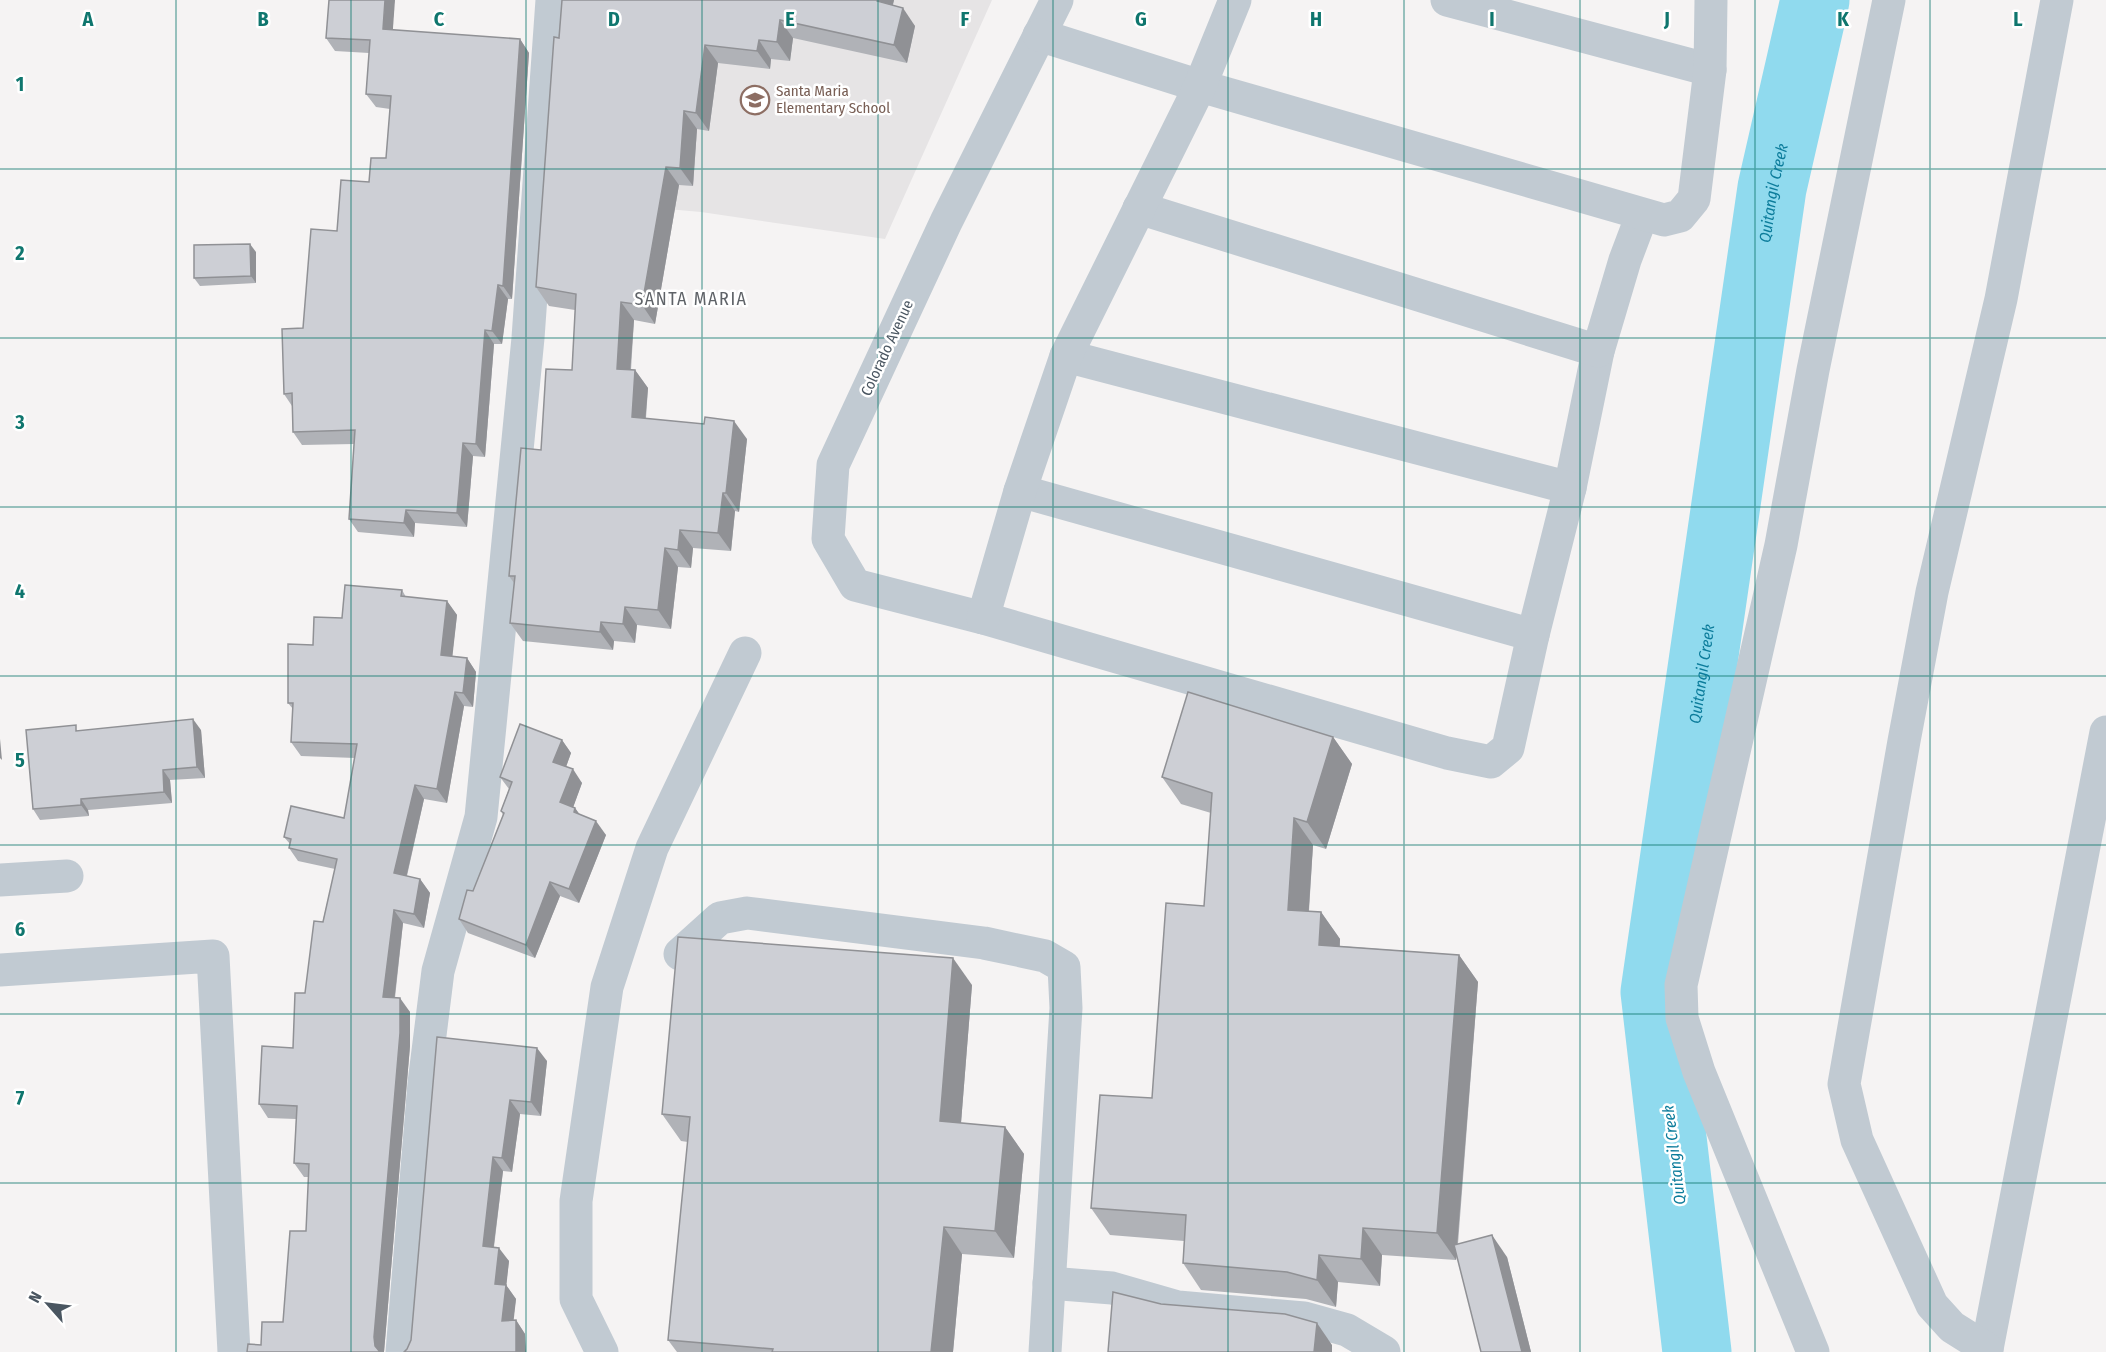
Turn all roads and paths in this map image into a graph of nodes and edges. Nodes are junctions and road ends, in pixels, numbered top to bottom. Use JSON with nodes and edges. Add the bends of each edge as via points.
{"nodes":[{"id":1,"x":552,"y":0,"type":"edge"},
{"id":2,"x":1057,"y":0,"type":"edge"},
{"id":3,"x":1235,"y":0,"type":"edge"},
{"id":4,"x":1447,"y":0,"type":"edge"},
{"id":5,"x":1711,"y":0,"type":"edge"},
{"id":6,"x":1889,"y":0,"type":"edge"},
{"id":7,"x":2057,"y":0,"type":"edge"},
{"id":8,"x":1039,"y":35,"type":"junction"},
{"id":9,"x":1710,"y":70,"type":"junction"},
{"id":10,"x":1200,"y":86,"type":"junction"},
{"id":11,"x":1139,"y":208,"type":"junction"},
{"id":12,"x":1642,"y":215,"type":"junction"},
{"id":13,"x":1598,"y":351,"type":"junction"},
{"id":14,"x":1066,"y":357,"type":"junction"},
{"id":15,"x":1570,"y":488,"type":"junction"},
{"id":16,"x":1020,"y":491,"type":"junction"},
{"id":17,"x":983,"y":618,"type":"junction"},
{"id":18,"x":1533,"y":635,"type":"junction"},
{"id":19,"x":746,"y":653,"type":"dead end"},
{"id":20,"x":2106,"y":732,"type":"edge"},
{"id":21,"x":67,"y":876,"type":"dead end"},
{"id":22,"x":0,"y":880,"type":"edge"},
{"id":23,"x":680,"y":954,"type":"edge"},
{"id":24,"x":0,"y":970,"type":"edge"},
{"id":25,"x":1049,"y":1283,"type":"junction"},
{"id":26,"x":1987,"y":1350,"type":"edge"},
{"id":27,"x":234,"y":1352,"type":"edge"},
{"id":28,"x":402,"y":1352,"type":"edge"},
{"id":29,"x":602,"y":1352,"type":"edge"},
{"id":30,"x":1045,"y":1352,"type":"edge"},
{"id":31,"x":1384,"y":1352,"type":"edge"},
{"id":32,"x":1813,"y":1352,"type":"edge"}],
"edges":[{"from":1,"to":28,"type":"street","via":[[528,338],[481,817],[438,971],[424,1083]]},
{"from":2,"to":8,"type":"street","name":"Colorado Avenue"},
{"from":3,"to":10,"type":"street"},
{"from":4,"to":9,"type":"street"},
{"from":5,"to":9,"type":"street"},
{"from":6,"to":32,"type":"street","via":[[1781,545],[1681,986],[1682,1018],[1699,1072]]},
{"from":7,"to":26,"type":"street","via":[[2001,300],[1930,604],[1844,1084],[1857,1140],[1932,1305],[1952,1327]]},
{"from":8,"to":10,"type":"street"},
{"from":8,"to":17,"type":"street","name":"Colorado Avenue","via":[[946,222],[833,465],[828,538],[855,585]]},
{"from":9,"to":12,"type":"street","via":[[1694,199],[1680,216],[1664,219]]},
{"from":10,"to":11,"type":"street"},
{"from":10,"to":12,"type":"street"},
{"from":11,"to":13,"type":"street"},
{"from":11,"to":14,"type":"street"},
{"from":12,"to":13,"type":"street"},
{"from":13,"to":15,"type":"street"},
{"from":14,"to":15,"type":"street"},
{"from":14,"to":16,"type":"street"},
{"from":15,"to":18,"type":"street"},
{"from":16,"to":17,"type":"street"},
{"from":16,"to":18,"type":"street"},
{"from":17,"to":18,"type":"street","name":"Colorado Avenue","via":[[1446,753],[1491,762],[1508,748]]},
{"from":19,"to":29,"type":"street","via":[[652,848],[607,987],[576,1201],[576,1299]]},
{"from":20,"to":26,"type":"street"},
{"from":21,"to":22,"type":"street"},
{"from":23,"to":25,"type":"street","via":[[720,918],[747,913],[984,943],[1045,956],[1064,967],[1066,1008]]},
{"from":24,"to":27,"type":"street","via":[[213,956]]},
{"from":25,"to":30,"type":"street"},
{"from":25,"to":31,"type":"street","via":[[1112,1288],[1178,1307],[1304,1318],[1347,1330]]}]}
